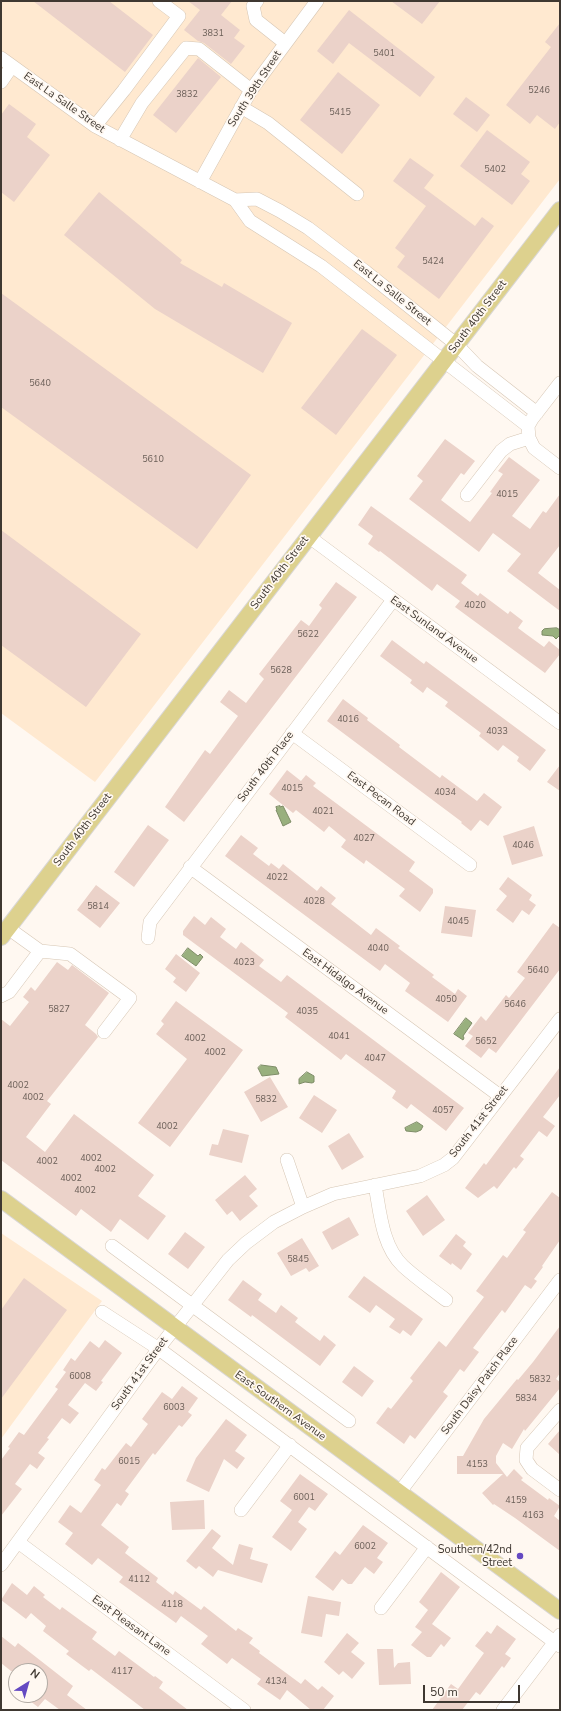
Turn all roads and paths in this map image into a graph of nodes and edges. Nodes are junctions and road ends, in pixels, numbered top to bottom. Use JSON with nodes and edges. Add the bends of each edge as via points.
{"nodes":[{"id":1,"x":159,"y":1,"type":"edge"},
{"id":2,"x":257,"y":1,"type":"edge"},
{"id":3,"x":318,"y":1,"type":"edge"},
{"id":4,"x":285,"y":43,"type":"junction"},
{"id":5,"x":1,"y":58,"type":"edge"},
{"id":6,"x":12,"y":66,"type":"junction"},
{"id":7,"x":1,"y":82,"type":"edge"},
{"id":8,"x":251,"y":90,"type":"junction"},
{"id":9,"x":241,"y":107,"type":"junction"},
{"id":10,"x":95,"y":126,"type":"junction"},
{"id":11,"x":120,"y":140,"type":"junction"},
{"id":12,"x":200,"y":182,"type":"junction"},
{"id":13,"x":357,"y":194,"type":"dead end"},
{"id":14,"x":235,"y":200,"type":"junction"},
{"id":15,"x":560,"y":210,"type":"edge"},
{"id":16,"x":457,"y":345,"type":"junction"},
{"id":17,"x":444,"y":361,"type":"junction"},
{"id":18,"x":560,"y":383,"type":"edge"},
{"id":19,"x":510,"y":391,"type":"junction"},
{"id":20,"x":500,"y":404,"type":"junction"},
{"id":21,"x":537,"y":412,"type":"junction"},
{"id":22,"x":528,"y":432,"type":"junction"},
{"id":23,"x":560,"y":468,"type":"edge"},
{"id":24,"x":468,"y":495,"type":"dead end"},
{"id":25,"x":308,"y":536,"type":"junction"},
{"id":26,"x":393,"y":600,"type":"junction"},
{"id":27,"x":560,"y":723,"type":"edge"},
{"id":28,"x":292,"y":733,"type":"junction"},
{"id":29,"x":470,"y":865,"type":"dead end"},
{"id":30,"x":190,"y":867,"type":"junction"},
{"id":31,"x":4,"y":933,"type":"edge"},
{"id":32,"x":148,"y":938,"type":"dead end"},
{"id":33,"x":40,"y":951,"type":"junction"},
{"id":34,"x":1,"y":996,"type":"edge"},
{"id":35,"x":560,"y":1019,"type":"edge"},
{"id":36,"x":104,"y":1032,"type":"dead end"},
{"id":37,"x":500,"y":1096,"type":"junction"},
{"id":38,"x":287,"y":1160,"type":"dead end"},
{"id":39,"x":375,"y":1185,"type":"junction"},
{"id":40,"x":1,"y":1199,"type":"edge"},
{"id":41,"x":304,"y":1207,"type":"junction"},
{"id":42,"x":112,"y":1246,"type":"dead end"},
{"id":43,"x":560,"y":1280,"type":"edge"},
{"id":44,"x":446,"y":1300,"type":"dead end"},
{"id":45,"x":193,"y":1306,"type":"junction"},
{"id":46,"x":102,"y":1312,"type":"dead end"},
{"id":47,"x":175,"y":1328,"type":"junction"},
{"id":48,"x":159,"y":1349,"type":"junction"},
{"id":49,"x":560,"y":1410,"type":"edge"},
{"id":50,"x":349,"y":1422,"type":"dead end"},
{"id":51,"x":290,"y":1445,"type":"junction"},
{"id":52,"x":560,"y":1490,"type":"edge"},
{"id":53,"x":399,"y":1493,"type":"junction"},
{"id":54,"x":241,"y":1510,"type":"dead end"},
{"id":55,"x":18,"y":1542,"type":"junction"},
{"id":56,"x":427,"y":1547,"type":"junction"},
{"id":57,"x":1,"y":1565,"type":"edge"},
{"id":58,"x":381,"y":1608,"type":"dead end"},
{"id":59,"x":560,"y":1611,"type":"edge"},
{"id":60,"x":558,"y":1641,"type":"edge"},
{"id":61,"x":244,"y":1710,"type":"edge"},
{"id":62,"x":503,"y":1710,"type":"edge"}],
"edges":[{"from":1,"to":10,"type":"street","via":[[178,16]]},
{"from":2,"to":4,"type":"street","via":[[254,6],[256,20]]},
{"from":3,"to":4,"type":"street","name":"South 39th Street"},
{"from":4,"to":8,"type":"street","name":"South 39th Street"},
{"from":5,"to":6,"type":"street","name":"East La Salle Street"},
{"from":6,"to":7,"type":"street"},
{"from":6,"to":10,"type":"street","name":"East La Salle Street"},
{"from":8,"to":9,"type":"street","name":"South 39th Street"},
{"from":8,"to":11,"type":"street","via":[[200,49],[186,48],[142,103]]},
{"from":9,"to":12,"type":"street","name":"South 39th Street"},
{"from":9,"to":13,"type":"street","via":[[268,124]]},
{"from":10,"to":11,"type":"street","name":"East La Salle Street"},
{"from":11,"to":12,"type":"street","name":"East La Salle Street"},
{"from":12,"to":14,"type":"street","name":"East La Salle Street"},
{"from":14,"to":16,"type":"street","name":"East La Salle Street","via":[[257,199],[308,228]]},
{"from":14,"to":17,"type":"street","name":"East La Salle Street","via":[[250,221],[321,266]]},
{"from":15,"to":16,"type":"main road","name":"South 40th Street"},
{"from":16,"to":17,"type":"main road","name":"South 40th Street"},
{"from":16,"to":19,"type":"street","name":"East La Salle Street","via":[[477,366]]},
{"from":17,"to":20,"type":"street","name":"East La Salle Street"},
{"from":17,"to":25,"type":"main road","name":"South 40th Street"},
{"from":18,"to":21,"type":"street"},
{"from":19,"to":20,"type":"street"},
{"from":19,"to":21,"type":"street","name":"East La Salle Street"},
{"from":20,"to":22,"type":"street","name":"East La Salle Street"},
{"from":21,"to":22,"type":"street"},
{"from":22,"to":23,"type":"street","name":"East La Salle Street","via":[[534,448]]},
{"from":22,"to":24,"type":"street","via":[[501,451]]},
{"from":25,"to":26,"type":"street","name":"East Sunland Avenue"},
{"from":25,"to":31,"type":"main road","name":"South 40th Street"},
{"from":26,"to":27,"type":"street","name":"East Sunland Avenue"},
{"from":26,"to":28,"type":"street","name":"South 40th Place"},
{"from":28,"to":29,"type":"street","name":"East Pecan Road"},
{"from":28,"to":30,"type":"street","name":"South 40th Place"},
{"from":30,"to":32,"type":"street","name":"South 40th Place","via":[[150,922]]},
{"from":30,"to":37,"type":"street","name":"East Hidalgo Avenue"},
{"from":31,"to":33,"type":"street"},
{"from":33,"to":34,"type":"street","via":[[9,992]]},
{"from":33,"to":36,"type":"street","via":[[70,954],[130,998]]},
{"from":35,"to":37,"type":"street","name":"South 41st Street"},
{"from":37,"to":39,"type":"street","name":"South 41st Street","via":[[453,1158],[444,1165],[420,1176]]},
{"from":38,"to":41,"type":"street"},
{"from":39,"to":41,"type":"street","name":"South 41st Street","via":[[333,1194]]},
{"from":39,"to":44,"type":"street","via":[[382,1229],[392,1251],[402,1265]]},
{"from":40,"to":47,"type":"main road","name":"East Southern Avenue"},
{"from":41,"to":45,"type":"street","name":"South 41st Street","via":[[274,1222],[246,1243],[228,1260]]},
{"from":42,"to":45,"type":"street"},
{"from":43,"to":53,"type":"street","name":"South Daisy Patch Place"},
{"from":45,"to":47,"type":"street","name":"South 41st Street"},
{"from":45,"to":50,"type":"street"},
{"from":46,"to":48,"type":"street"},
{"from":47,"to":48,"type":"street","name":"South 41st Street"},
{"from":47,"to":53,"type":"main road","name":"East Southern Avenue"},
{"from":48,"to":51,"type":"street"},
{"from":48,"to":55,"type":"street","name":"South 41st Street"},
{"from":49,"to":52,"type":"street","via":[[527,1448],[526,1460],[532,1469]]},
{"from":51,"to":54,"type":"street"},
{"from":51,"to":56,"type":"street"},
{"from":53,"to":59,"type":"main road","name":"East Southern Avenue"},
{"from":55,"to":57,"type":"street","name":"South 41st Street"},
{"from":55,"to":61,"type":"street","name":"East Pleasant Lane"},
{"from":56,"to":58,"type":"street"},
{"from":56,"to":60,"type":"street"},
{"from":60,"to":62,"type":"street"}]}
